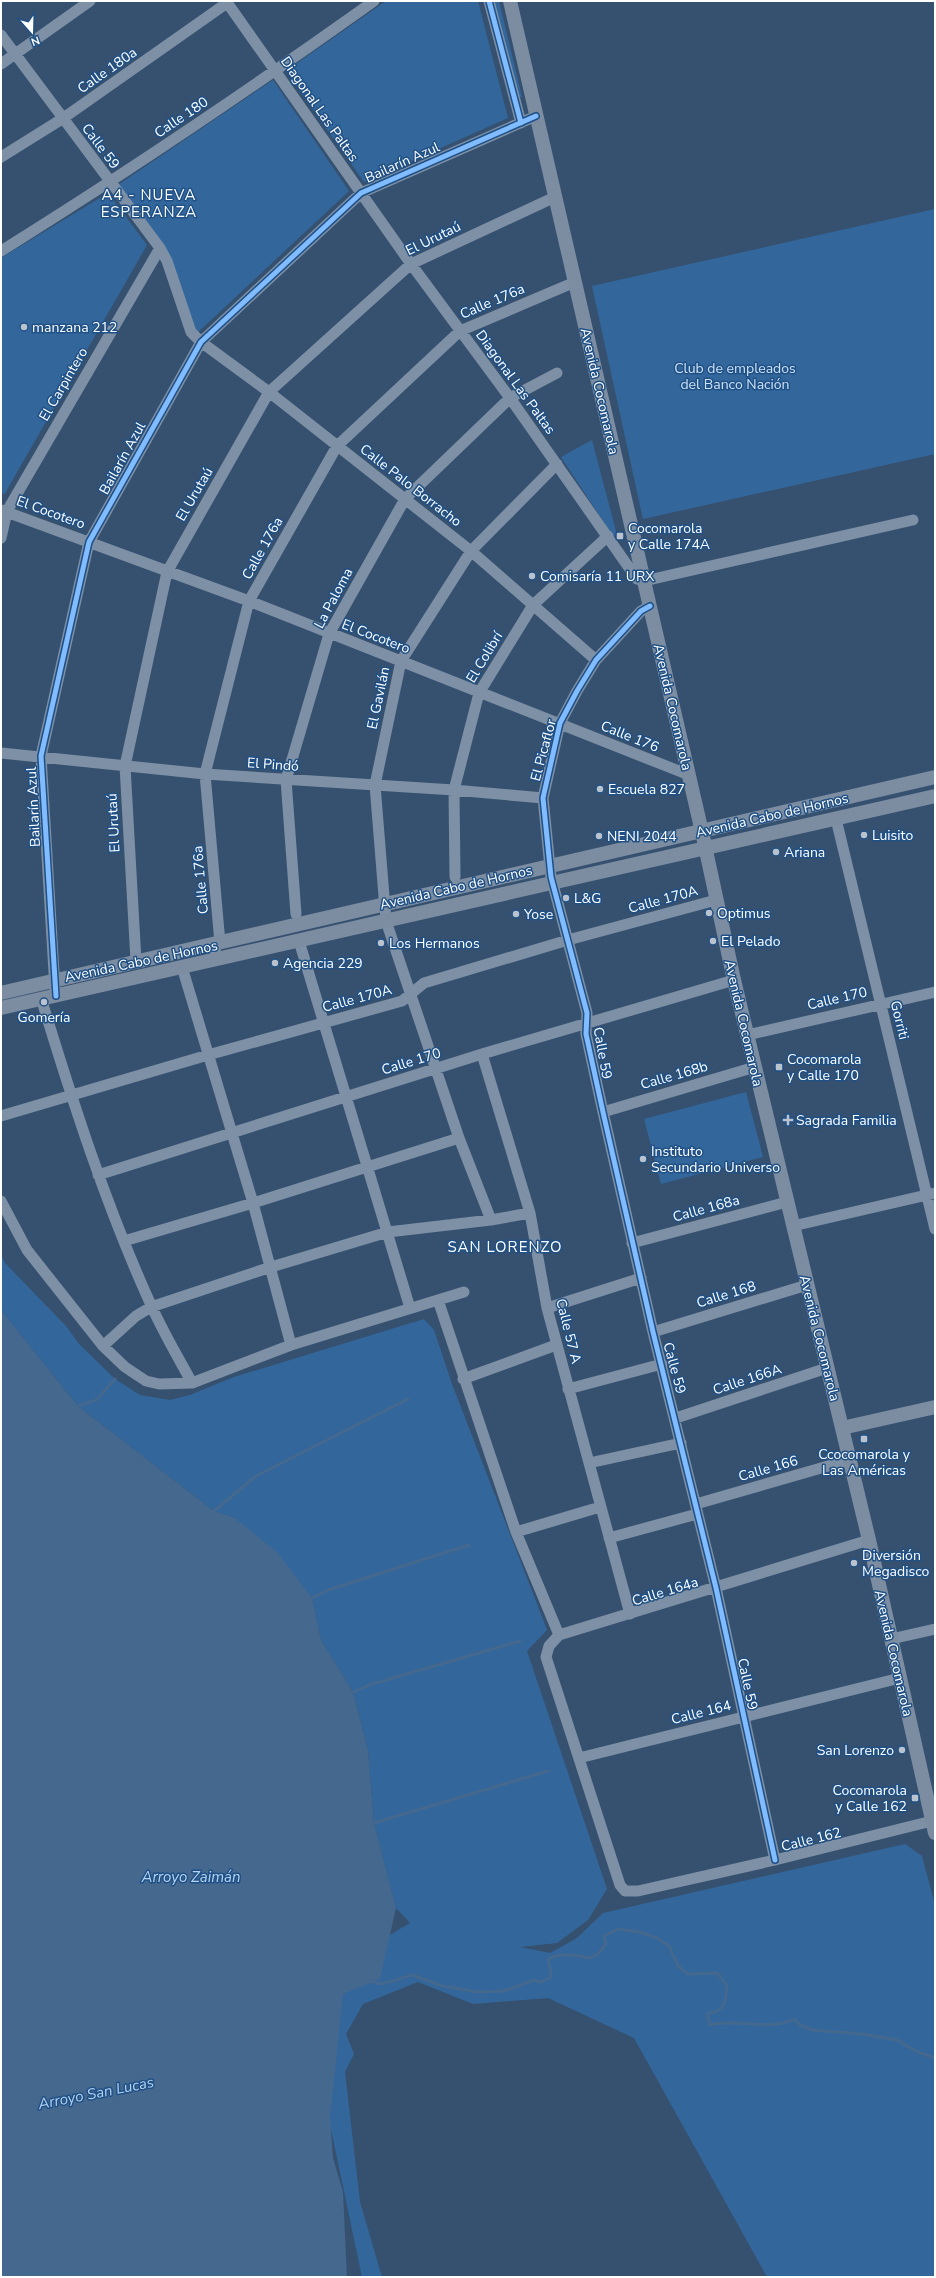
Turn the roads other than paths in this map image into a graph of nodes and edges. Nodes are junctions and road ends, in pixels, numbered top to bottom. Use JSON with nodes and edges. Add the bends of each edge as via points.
{"nodes":[{"id":1,"x":90,"y":1,"type":"edge"},
{"id":2,"x":374,"y":1,"type":"edge"},
{"id":3,"x":488,"y":1,"type":"edge"},
{"id":4,"x":510,"y":1,"type":"edge"},
{"id":5,"x":226,"y":2,"type":"edge"},
{"id":6,"x":1,"y":35,"type":"edge"},
{"id":7,"x":15,"y":55,"type":"junction"},
{"id":8,"x":1,"y":64,"type":"edge"},
{"id":9,"x":276,"y":71,"type":"junction"},
{"id":10,"x":536,"y":116,"type":"junction"},
{"id":11,"x":62,"y":119,"type":"junction"},
{"id":12,"x":521,"y":123,"type":"junction"},
{"id":13,"x":1,"y":157,"type":"edge"},
{"id":14,"x":110,"y":183,"type":"junction"},
{"id":15,"x":361,"y":193,"type":"junction"},
{"id":16,"x":555,"y":197,"type":"junction"},
{"id":17,"x":160,"y":248,"type":"junction"},
{"id":18,"x":1,"y":251,"type":"edge"},
{"id":19,"x":411,"y":264,"type":"junction"},
{"id":20,"x":575,"y":282,"type":"junction"},
{"id":21,"x":460,"y":331,"type":"junction"},
{"id":22,"x":201,"y":342,"type":"junction"},
{"id":23,"x":557,"y":373,"type":"dead end"},
{"id":24,"x":269,"y":392,"type":"junction"},
{"id":25,"x":510,"y":398,"type":"junction"},
{"id":26,"x":337,"y":446,"type":"junction"},
{"id":27,"x":557,"y":464,"type":"junction"},
{"id":28,"x":404,"y":499,"type":"junction"},
{"id":29,"x":1,"y":501,"type":"edge"},
{"id":30,"x":4,"y":510,"type":"edge"},
{"id":31,"x":914,"y":520,"type":"dead end"},
{"id":32,"x":608,"y":536,"type":"junction"},
{"id":33,"x":1,"y":538,"type":"edge"},
{"id":34,"x":89,"y":542,"type":"junction"},
{"id":35,"x":471,"y":551,"type":"junction"},
{"id":36,"x":167,"y":572,"type":"junction"},
{"id":37,"x":644,"y":581,"type":"junction"},
{"id":38,"x":249,"y":602,"type":"junction"},
{"id":39,"x":533,"y":605,"type":"junction"},
{"id":40,"x":650,"y":606,"type":"junction"},
{"id":41,"x":329,"y":634,"type":"junction"},
{"id":42,"x":596,"y":660,"type":"junction"},
{"id":43,"x":401,"y":661,"type":"junction"},
{"id":44,"x":479,"y":693,"type":"junction"},
{"id":45,"x":560,"y":723,"type":"junction"},
{"id":46,"x":1,"y":753,"type":"edge"},
{"id":47,"x":42,"y":756,"type":"junction"},
{"id":48,"x":125,"y":766,"type":"junction"},
{"id":49,"x":205,"y":774,"type":"junction"},
{"id":50,"x":689,"y":775,"type":"junction"},
{"id":51,"x":935,"y":777,"type":"edge"},
{"id":52,"x":286,"y":780,"type":"junction"},
{"id":53,"x":374,"y":785,"type":"junction"},
{"id":54,"x":454,"y":790,"type":"junction"},
{"id":55,"x":935,"y":796,"type":"edge"},
{"id":56,"x":543,"y":798,"type":"junction"},
{"id":57,"x":836,"y":819,"type":"junction"},
{"id":58,"x":702,"y":832,"type":"junction"},
{"id":59,"x":705,"y":848,"type":"junction"},
{"id":60,"x":550,"y":866,"type":"junction"},
{"id":61,"x":455,"y":877,"type":"dead end"},
{"id":62,"x":553,"y":883,"type":"junction"},
{"id":63,"x":716,"y":900,"type":"junction"},
{"id":64,"x":384,"y":904,"type":"junction"},
{"id":65,"x":296,"y":914,"type":"dead end"},
{"id":66,"x":386,"y":921,"type":"junction"},
{"id":67,"x":568,"y":940,"type":"junction"},
{"id":68,"x":299,"y":941,"type":"junction"},
{"id":69,"x":220,"y":943,"type":"junction"},
{"id":70,"x":216,"y":960,"type":"junction"},
{"id":71,"x":136,"y":961,"type":"junction"},
{"id":72,"x":182,"y":967,"type":"junction"},
{"id":73,"x":55,"y":980,"type":"junction"},
{"id":74,"x":734,"y":980,"type":"junction"},
{"id":75,"x":935,"y":992,"type":"edge"},
{"id":76,"x":1,"y":993,"type":"edge"},
{"id":77,"x":410,"y":994,"type":"junction"},
{"id":78,"x":56,"y":996,"type":"junction"},
{"id":79,"x":41,"y":998,"type":"junction"},
{"id":80,"x":881,"y":1004,"type":"junction"},
{"id":81,"x":1,"y":1008,"type":"edge"},
{"id":82,"x":323,"y":1023,"type":"junction"},
{"id":83,"x":586,"y":1024,"type":"junction"},
{"id":84,"x":747,"y":1035,"type":"junction"},
{"id":85,"x":482,"y":1054,"type":"junction"},
{"id":86,"x":208,"y":1055,"type":"junction"},
{"id":87,"x":755,"y":1067,"type":"junction"},
{"id":88,"x":436,"y":1069,"type":"junction"},
{"id":89,"x":71,"y":1096,"type":"junction"},
{"id":90,"x":346,"y":1096,"type":"junction"},
{"id":91,"x":602,"y":1112,"type":"junction"},
{"id":92,"x":1,"y":1116,"type":"edge"},
{"id":93,"x":232,"y":1131,"type":"junction"},
{"id":94,"x":459,"y":1138,"type":"junction"},
{"id":95,"x":367,"y":1166,"type":"junction"},
{"id":96,"x":98,"y":1175,"type":"junction"},
{"id":97,"x":931,"y":1194,"type":"edge"},
{"id":98,"x":1,"y":1201,"type":"edge"},
{"id":99,"x":787,"y":1202,"type":"junction"},
{"id":100,"x":253,"y":1203,"type":"junction"},
{"id":101,"x":530,"y":1213,"type":"junction"},
{"id":102,"x":491,"y":1220,"type":"junction"},
{"id":103,"x":793,"y":1226,"type":"junction"},
{"id":104,"x":935,"y":1229,"type":"edge"},
{"id":105,"x":388,"y":1232,"type":"junction"},
{"id":106,"x":124,"y":1241,"type":"junction"},
{"id":107,"x":632,"y":1243,"type":"junction"},
{"id":108,"x":271,"y":1267,"type":"junction"},
{"id":109,"x":641,"y":1278,"type":"junction"},
{"id":110,"x":807,"y":1285,"type":"junction"},
{"id":111,"x":464,"y":1292,"type":"dead end"},
{"id":112,"x":438,"y":1300,"type":"junction"},
{"id":113,"x":152,"y":1307,"type":"junction"},
{"id":114,"x":410,"y":1308,"type":"junction"},
{"id":115,"x":546,"y":1308,"type":"junction"},
{"id":116,"x":653,"y":1332,"type":"junction"},
{"id":117,"x":556,"y":1344,"type":"junction"},
{"id":118,"x":291,"y":1345,"type":"junction"},
{"id":119,"x":103,"y":1346,"type":"junction"},
{"id":120,"x":662,"y":1364,"type":"junction"},
{"id":121,"x":827,"y":1368,"type":"junction"},
{"id":122,"x":463,"y":1379,"type":"junction"},
{"id":123,"x":192,"y":1383,"type":"junction"},
{"id":124,"x":568,"y":1389,"type":"junction"},
{"id":125,"x":935,"y":1407,"type":"edge"},
{"id":126,"x":676,"y":1418,"type":"junction"},
{"id":127,"x":842,"y":1428,"type":"junction"},
{"id":128,"x":681,"y":1443,"type":"junction"},
{"id":129,"x":849,"y":1460,"type":"junction"},
{"id":130,"x":589,"y":1463,"type":"junction"},
{"id":131,"x":600,"y":1507,"type":"junction"},
{"id":132,"x":697,"y":1509,"type":"junction"},
{"id":133,"x":516,"y":1532,"type":"junction"},
{"id":134,"x":609,"y":1538,"type":"junction"},
{"id":135,"x":869,"y":1540,"type":"junction"},
{"id":136,"x":716,"y":1588,"type":"junction"},
{"id":137,"x":630,"y":1614,"type":"junction"},
{"id":138,"x":935,"y":1629,"type":"edge"},
{"id":139,"x":559,"y":1634,"type":"junction"},
{"id":140,"x":891,"y":1639,"type":"junction"},
{"id":141,"x":900,"y":1678,"type":"junction"},
{"id":142,"x":743,"y":1717,"type":"junction"},
{"id":143,"x":579,"y":1758,"type":"junction"},
{"id":144,"x":933,"y":1827,"type":"edge"},
{"id":145,"x":775,"y":1860,"type":"junction"}],
"edges":[{"from":1,"to":7,"type":"street"},
{"from":2,"to":9,"type":"street","name":"Calle 180"},
{"from":3,"to":12,"type":"street"},
{"from":4,"to":10,"type":"main road","name":"Avenida Cocomarola"},
{"from":5,"to":9,"type":"street","name":"Diagonal Las Paltas"},
{"from":5,"to":11,"type":"street","name":"Calle 180a"},
{"from":6,"to":7,"type":"street","name":"Calle 59"},
{"from":7,"to":8,"type":"street"},
{"from":7,"to":11,"type":"street","name":"Calle 59"},
{"from":9,"to":14,"type":"street","name":"Calle 180"},
{"from":9,"to":15,"type":"street","name":"Diagonal Las Paltas"},
{"from":10,"to":12,"type":"street","name":"Bailarín Azul"},
{"from":10,"to":16,"type":"main road","name":"Avenida Cocomarola"},
{"from":11,"to":13,"type":"street","name":"Calle 180a"},
{"from":11,"to":14,"type":"street","name":"Calle 59"},
{"from":12,"to":15,"type":"street","name":"Bailarín Azul"},
{"from":14,"to":17,"type":"street","name":"Calle 59"},
{"from":14,"to":18,"type":"street","name":"Calle 180"},
{"from":15,"to":19,"type":"street","name":"Diagonal Las Paltas"},
{"from":15,"to":22,"type":"street","name":"Bailarín Azul"},
{"from":16,"to":19,"type":"street","name":"El Urutaú"},
{"from":16,"to":20,"type":"main road","name":"Avenida Cocomarola"},
{"from":17,"to":22,"type":"street","name":"Calle 59","via":[[167,261],[191,332]]},
{"from":17,"to":30,"type":"street","name":"El Carpintero"},
{"from":19,"to":21,"type":"street","name":"Diagonal Las Paltas"},
{"from":19,"to":24,"type":"street","name":"El Urutaú"},
{"from":20,"to":21,"type":"street","name":"Calle 176a"},
{"from":20,"to":37,"type":"main road","name":"Avenida Cocomarola"},
{"from":21,"to":25,"type":"street","name":"Diagonal Las Paltas"},
{"from":21,"to":26,"type":"street","name":"Calle 176a"},
{"from":22,"to":24,"type":"street","name":"Calle Palo Borracho"},
{"from":22,"to":34,"type":"street","name":"Bailarín Azul"},
{"from":23,"to":25,"type":"street","name":"La Paloma"},
{"from":24,"to":26,"type":"street","name":"Calle Palo Borracho"},
{"from":24,"to":36,"type":"street","name":"El Urutaú"},
{"from":25,"to":27,"type":"street","name":"Diagonal Las Paltas"},
{"from":25,"to":28,"type":"street","name":"La Paloma"},
{"from":26,"to":28,"type":"street","name":"Calle Palo Borracho"},
{"from":26,"to":38,"type":"street","name":"Calle 176a"},
{"from":27,"to":32,"type":"street","name":"Diagonal Las Paltas"},
{"from":27,"to":35,"type":"street","name":"El Gavilán"},
{"from":28,"to":35,"type":"street","name":"Calle Palo Borracho"},
{"from":28,"to":41,"type":"street","name":"La Paloma"},
{"from":29,"to":30,"type":"street"},
{"from":30,"to":33,"type":"street","name":"El Carpintero"},
{"from":30,"to":34,"type":"street","name":"El Cocotero"},
{"from":31,"to":37,"type":"street"},
{"from":32,"to":37,"type":"street","name":"Diagonal Las Paltas","via":[[638,579]]},
{"from":32,"to":39,"type":"street","name":"El Colibrí"},
{"from":34,"to":36,"type":"street","name":"El Cocotero"},
{"from":34,"to":47,"type":"street","name":"Bailarín Azul"},
{"from":35,"to":39,"type":"street","name":"Calle Palo Borracho"},
{"from":35,"to":43,"type":"street","name":"El Gavilán"},
{"from":36,"to":38,"type":"street","name":"El Cocotero"},
{"from":36,"to":48,"type":"street","name":"El Urutaú"},
{"from":37,"to":40,"type":"main road","name":"Avenida Cocomarola"},
{"from":38,"to":41,"type":"street","name":"El Cocotero"},
{"from":38,"to":49,"type":"street","name":"Calle 176a"},
{"from":39,"to":42,"type":"street","name":"Calle Palo Borracho"},
{"from":39,"to":44,"type":"street","name":"El Colibrí"},
{"from":40,"to":42,"type":"street","name":"El Picaflor","via":[[642,611]]},
{"from":40,"to":50,"type":"main road","name":"Avenida Cocomarola"},
{"from":41,"to":43,"type":"street","name":"El Cocotero"},
{"from":41,"to":52,"type":"street","name":"La Paloma"},
{"from":42,"to":45,"type":"street","name":"El Picaflor"},
{"from":43,"to":44,"type":"street","name":"El Cocotero"},
{"from":43,"to":53,"type":"street","name":"El Gavilán"},
{"from":44,"to":45,"type":"street","name":"El Cocotero"},
{"from":44,"to":54,"type":"street","name":"El Colibrí"},
{"from":45,"to":50,"type":"street","name":"Calle 176"},
{"from":45,"to":56,"type":"street","name":"El Picaflor"},
{"from":46,"to":47,"type":"street","name":"El Pindó"},
{"from":47,"to":48,"type":"street","name":"El Pindó"},
{"from":47,"to":73,"type":"street","name":"Bailarín Azul"},
{"from":48,"to":49,"type":"street","name":"El Pindó"},
{"from":48,"to":71,"type":"street","name":"El Urutaú"},
{"from":49,"to":52,"type":"street","name":"El Pindó"},
{"from":49,"to":69,"type":"street","name":"Calle 176a"},
{"from":50,"to":58,"type":"main road","name":"Avenida Cocomarola"},
{"from":51,"to":58,"type":"main road","name":"Avenida Cabo de Hornos"},
{"from":52,"to":53,"type":"street","name":"El Pindó"},
{"from":52,"to":65,"type":"street","name":"La Paloma"},
{"from":53,"to":54,"type":"street","name":"El Pindó"},
{"from":53,"to":64,"type":"street","name":"El Gavilán"},
{"from":54,"to":56,"type":"street","name":"El Pindó"},
{"from":54,"to":61,"type":"street","name":"El Colibrí"},
{"from":55,"to":57,"type":"main road","name":"Avenida Cabo de Hornos"},
{"from":56,"to":60,"type":"street","name":"El Picaflor"},
{"from":57,"to":59,"type":"main road","name":"Avenida Cabo de Hornos"},
{"from":57,"to":80,"type":"street","name":"Gorriti"},
{"from":58,"to":59,"type":"main road","name":"Avenida Cocomarola"},
{"from":58,"to":60,"type":"main road","name":"Avenida Cabo de Hornos"},
{"from":59,"to":62,"type":"main road","name":"Avenida Cabo de Hornos"},
{"from":59,"to":63,"type":"main road","name":"Avenida Cocomarola"},
{"from":60,"to":62,"type":"street","name":"El Picaflor"},
{"from":60,"to":64,"type":"main road","name":"Avenida Cabo de Hornos"},
{"from":62,"to":66,"type":"main road","name":"Avenida Cabo de Hornos"},
{"from":62,"to":67,"type":"street","name":"Calle 59"},
{"from":63,"to":67,"type":"street","name":"Calle 170A"},
{"from":63,"to":74,"type":"main road","name":"Avenida Cocomarola"},
{"from":64,"to":66,"type":"street","name":"El Gavilán"},
{"from":64,"to":69,"type":"main road","name":"Avenida Cabo de Hornos"},
{"from":66,"to":68,"type":"main road","name":"Avenida Cabo de Hornos"},
{"from":66,"to":77,"type":"street","name":"El Gavilán"},
{"from":67,"to":77,"type":"street","name":"Calle 170A","via":[[424,983]]},
{"from":67,"to":83,"type":"street","name":"Calle 59","via":[[586,1013]]},
{"from":68,"to":70,"type":"main road","name":"Avenida Cabo de Hornos"},
{"from":68,"to":82,"type":"street"},
{"from":69,"to":70,"type":"street","name":"Calle 176a","via":[[215,948]]},
{"from":69,"to":71,"type":"main road","name":"Avenida Cabo de Hornos"},
{"from":70,"to":72,"type":"main road","name":"Avenida Cabo de Hornos"},
{"from":71,"to":73,"type":"main road","name":"Avenida Cabo de Hornos"},
{"from":72,"to":78,"type":"main road","name":"Avenida Cabo de Hornos"},
{"from":72,"to":86,"type":"street"},
{"from":73,"to":76,"type":"main road","name":"Avenida Cabo de Hornos"},
{"from":73,"to":78,"type":"street","name":"Bailarín Azul"},
{"from":74,"to":83,"type":"street","name":"Calle 170"},
{"from":74,"to":84,"type":"main road","name":"Avenida Cocomarola"},
{"from":75,"to":80,"type":"street","name":"Calle 170"},
{"from":77,"to":82,"type":"street","name":"Calle 170A","via":[[402,1001]]},
{"from":77,"to":88,"type":"street","name":"El Gavilán"},
{"from":78,"to":79,"type":"main road","name":"Avenida Cabo de Hornos"},
{"from":79,"to":81,"type":"main road","name":"Avenida Cabo de Hornos"},
{"from":79,"to":89,"type":"street"},
{"from":80,"to":84,"type":"street","name":"Calle 170"},
{"from":80,"to":97,"type":"street","name":"Gorriti"},
{"from":82,"to":86,"type":"street","name":"Calle 170A"},
{"from":82,"to":90,"type":"street"},
{"from":83,"to":85,"type":"street","name":"Calle 170"},
{"from":83,"to":91,"type":"street","name":"Calle 59"},
{"from":84,"to":87,"type":"main road","name":"Avenida Cocomarola"},
{"from":85,"to":88,"type":"street","name":"Calle 170"},
{"from":85,"to":101,"type":"street","name":"Calle 57 A"},
{"from":86,"to":89,"type":"street","name":"Calle 170A"},
{"from":86,"to":93,"type":"street"},
{"from":87,"to":91,"type":"street","name":"Calle 168b"},
{"from":87,"to":99,"type":"main road","name":"Avenida Cocomarola"},
{"from":88,"to":90,"type":"street","name":"Calle 170"},
{"from":88,"to":94,"type":"street","name":"El Gavilán"},
{"from":89,"to":92,"type":"street","name":"Calle 170A"},
{"from":89,"to":96,"type":"street"},
{"from":90,"to":93,"type":"street","name":"Calle 170"},
{"from":90,"to":95,"type":"street"},
{"from":91,"to":107,"type":"street","name":"Calle 59"},
{"from":93,"to":96,"type":"street","name":"Calle 170"},
{"from":93,"to":100,"type":"street"},
{"from":94,"to":95,"type":"street"},
{"from":94,"to":102,"type":"street","name":"El Gavilán"},
{"from":95,"to":100,"type":"street"},
{"from":95,"to":105,"type":"street"},
{"from":96,"to":106,"type":"street"},
{"from":97,"to":103,"type":"street"},
{"from":97,"to":104,"type":"street","name":"Gorriti"},
{"from":98,"to":119,"type":"street","via":[[27,1250]]},
{"from":99,"to":103,"type":"main road","name":"Avenida Cocomarola"},
{"from":99,"to":107,"type":"street","name":"Calle 168a"},
{"from":100,"to":106,"type":"street"},
{"from":100,"to":108,"type":"street"},
{"from":101,"to":102,"type":"street"},
{"from":101,"to":115,"type":"street","name":"Calle 57 A"},
{"from":102,"to":105,"type":"street"},
{"from":103,"to":110,"type":"main road","name":"Avenida Cocomarola"},
{"from":105,"to":108,"type":"street"},
{"from":105,"to":114,"type":"street"},
{"from":106,"to":113,"type":"street"},
{"from":107,"to":109,"type":"street","name":"Calle 59"},
{"from":108,"to":113,"type":"street"},
{"from":108,"to":118,"type":"street"},
{"from":109,"to":115,"type":"street"},
{"from":109,"to":116,"type":"street","name":"Calle 59"},
{"from":110,"to":116,"type":"street","name":"Calle 168"},
{"from":110,"to":121,"type":"main road","name":"Avenida Cocomarola"},
{"from":111,"to":112,"type":"street"},
{"from":112,"to":114,"type":"street"},
{"from":112,"to":122,"type":"street"},
{"from":113,"to":119,"type":"street","via":[[136,1316]]},
{"from":113,"to":123,"type":"street"},
{"from":114,"to":118,"type":"street"},
{"from":115,"to":117,"type":"street","name":"Calle 57 A"},
{"from":116,"to":120,"type":"street","name":"Calle 59"},
{"from":117,"to":122,"type":"street"},
{"from":117,"to":124,"type":"street","name":"Calle 57 A"},
{"from":118,"to":123,"type":"street"},
{"from":119,"to":123,"type":"street","via":[[125,1367],[146,1381],[158,1384]]},
{"from":120,"to":124,"type":"street"},
{"from":120,"to":126,"type":"street","name":"Calle 59"},
{"from":121,"to":126,"type":"street","name":"Calle 166A"},
{"from":121,"to":127,"type":"main road","name":"Avenida Cocomarola"},
{"from":122,"to":133,"type":"street"},
{"from":124,"to":130,"type":"street","name":"Calle 57 A"},
{"from":125,"to":127,"type":"main road"},
{"from":126,"to":128,"type":"street","name":"Calle 59"},
{"from":127,"to":129,"type":"main road","name":"Avenida Cocomarola"},
{"from":128,"to":130,"type":"street"},
{"from":128,"to":132,"type":"street","name":"Calle 59"},
{"from":129,"to":132,"type":"street","name":"Calle 166"},
{"from":129,"to":135,"type":"main road","name":"Avenida Cocomarola"},
{"from":130,"to":131,"type":"street","name":"Calle 57 A"},
{"from":131,"to":133,"type":"street"},
{"from":131,"to":134,"type":"street","name":"Calle 57 A"},
{"from":132,"to":134,"type":"street","name":"Calle 166"},
{"from":132,"to":136,"type":"street","name":"Calle 59"},
{"from":133,"to":139,"type":"street"},
{"from":134,"to":137,"type":"street","name":"Calle 57 A"},
{"from":135,"to":136,"type":"street","name":"Calle 164a"},
{"from":135,"to":140,"type":"main road","name":"Avenida Cocomarola"},
{"from":136,"to":137,"type":"street","name":"Calle 164a"},
{"from":136,"to":142,"type":"street","name":"Calle 59"},
{"from":137,"to":139,"type":"street","name":"Calle 164a"},
{"from":138,"to":140,"type":"street"},
{"from":139,"to":143,"type":"street","via":[[549,1646],[546,1657]]},
{"from":140,"to":141,"type":"main road","name":"Avenida Cocomarola"},
{"from":141,"to":142,"type":"street","name":"Calle 164"},
{"from":141,"to":144,"type":"main road","name":"Avenida Cocomarola"},
{"from":142,"to":143,"type":"street","name":"Calle 164"},
{"from":142,"to":145,"type":"street","name":"Calle 59"},
{"from":143,"to":145,"type":"street","name":"Calle 162","via":[[620,1885],[625,1891],[638,1891]]},
{"from":144,"to":145,"type":"street","name":"Calle 162"}]}
